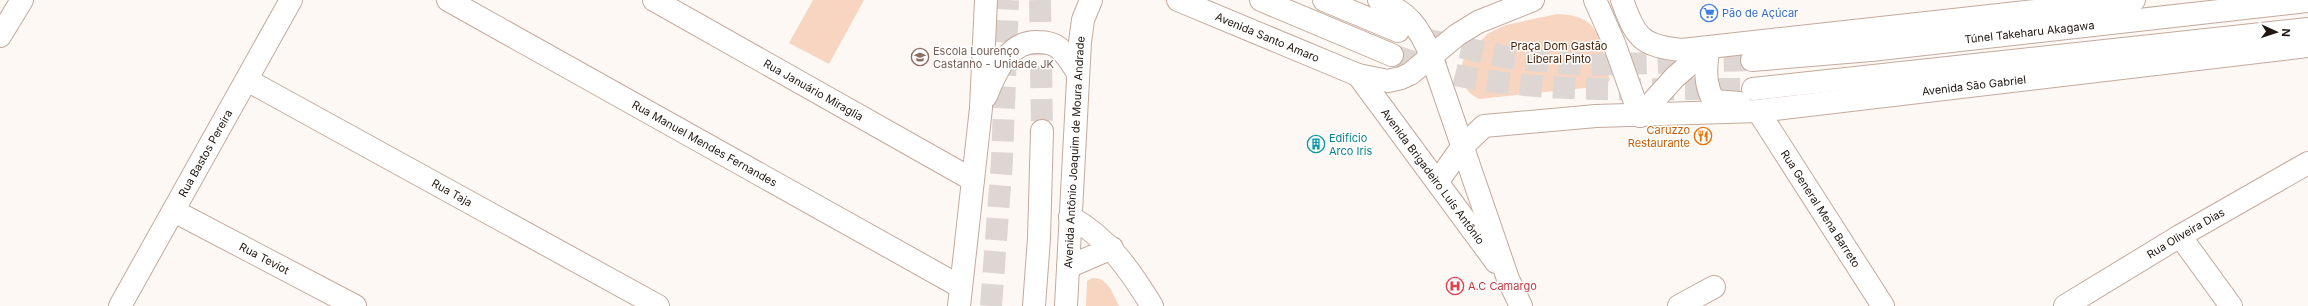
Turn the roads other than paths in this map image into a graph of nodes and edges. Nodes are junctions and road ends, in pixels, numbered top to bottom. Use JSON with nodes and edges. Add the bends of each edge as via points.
{"nodes":[{"id":1,"x":22,"y":0,"type":"edge"},
{"id":2,"x":291,"y":0,"type":"edge"},
{"id":3,"x":448,"y":0,"type":"edge"},
{"id":4,"x":654,"y":0,"type":"edge"},
{"id":5,"x":986,"y":0,"type":"edge"},
{"id":6,"x":1090,"y":0,"type":"edge"},
{"id":7,"x":1178,"y":0,"type":"edge"},
{"id":8,"x":1261,"y":0,"type":"edge"},
{"id":9,"x":1324,"y":0,"type":"edge"},
{"id":10,"x":1379,"y":0,"type":"edge"},
{"id":11,"x":1532,"y":0,"type":"edge"},
{"id":12,"x":1595,"y":0,"type":"edge"},
{"id":13,"x":1622,"y":0,"type":"edge"},
{"id":14,"x":2134,"y":0,"type":"edge"},
{"id":15,"x":2308,"y":1,"type":"edge"},
{"id":16,"x":2007,"y":6,"type":"edge"},
{"id":17,"x":2308,"y":29,"type":"edge"},
{"id":18,"x":1398,"y":32,"type":"tunnel mouth"},
{"id":19,"x":0,"y":36,"type":"edge"},
{"id":20,"x":2308,"y":46,"type":"edge"},
{"id":21,"x":1709,"y":48,"type":"junction"},
{"id":22,"x":1392,"y":55,"type":"tunnel mouth"},
{"id":23,"x":1431,"y":55,"type":"junction"},
{"id":24,"x":1752,"y":60,"type":"tunnel mouth"},
{"id":25,"x":1078,"y":73,"type":"junction"},
{"id":26,"x":1358,"y":75,"type":"junction"},
{"id":27,"x":247,"y":80,"type":"junction"},
{"id":28,"x":1754,"y":89,"type":"tunnel mouth"},
{"id":29,"x":1449,"y":107,"type":"junction"},
{"id":30,"x":981,"y":108,"type":"junction"},
{"id":31,"x":1758,"y":112,"type":"junction"},
{"id":32,"x":1640,"y":116,"type":"junction"},
{"id":33,"x":1484,"y":126,"type":"junction"},
{"id":34,"x":1042,"y":131,"type":"tunnel mouth"},
{"id":35,"x":1462,"y":147,"type":"junction"},
{"id":36,"x":2308,"y":163,"type":"edge"},
{"id":37,"x":973,"y":180,"type":"junction"},
{"id":38,"x":1438,"y":182,"type":"junction"},
{"id":39,"x":174,"y":211,"type":"junction"},
{"id":40,"x":1070,"y":217,"type":"junction"},
{"id":41,"x":2180,"y":236,"type":"junction"},
{"id":42,"x":1039,"y":247,"type":"junction"},
{"id":43,"x":1112,"y":248,"type":"junction"},
{"id":44,"x":1068,"y":267,"type":"junction"},
{"id":45,"x":1508,"y":279,"type":"junction"},
{"id":46,"x":1714,"y":287,"type":"dead end"},
{"id":47,"x":960,"y":297,"type":"edge"},
{"id":48,"x":120,"y":306,"type":"edge"},
{"id":49,"x":355,"y":306,"type":"edge"},
{"id":50,"x":658,"y":306,"type":"edge"},
{"id":51,"x":1034,"y":306,"type":"edge"},
{"id":52,"x":1040,"y":306,"type":"edge"},
{"id":53,"x":1066,"y":306,"type":"edge"},
{"id":54,"x":1152,"y":306,"type":"edge"},
{"id":55,"x":1521,"y":306,"type":"edge"},
{"id":56,"x":1679,"y":306,"type":"edge"},
{"id":57,"x":1883,"y":306,"type":"edge"},
{"id":58,"x":2065,"y":306,"type":"edge"},
{"id":59,"x":2231,"y":306,"type":"edge"}],
"edges":[{"from":1,"to":19,"type":"main road"},
{"from":2,"to":27,"type":"main road","name":"Rua Bastos Pereira"},
{"from":3,"to":47,"type":"main road","name":"Rua Manuel Mendes Fernandes"},
{"from":4,"to":37,"type":"main road","name":"Rua Januário Miraglia"},
{"from":5,"to":30,"type":"main road"},
{"from":6,"to":25,"type":"main road","name":"Avenida Antônio Joaquim de Moura Andrade","via":[[1083,20]]},
{"from":7,"to":26,"type":"main road","name":"Avenida Santo Amaro"},
{"from":8,"to":22,"type":"main road"},
{"from":9,"to":18,"type":"main road"},
{"from":10,"to":23,"type":"main road","via":[[1413,21]]},
{"from":11,"to":23,"type":"main road","via":[[1478,22]]},
{"from":12,"to":32,"type":"main road","via":[[1614,43]]},
{"from":13,"to":21,"type":"main road","via":[[1633,26],[1641,38],[1651,45],[1682,50]]},
{"from":14,"to":16,"type":"main road"},
{"from":15,"to":24,"type":"main road","name":"Túnel Takeharu Akagawa","via":[[1871,50]]},
{"from":16,"to":21,"type":"main road"},
{"from":17,"to":28,"type":"main road"},
{"from":20,"to":31,"type":"main road","name":"Avenida São Gabriel"},
{"from":21,"to":31,"type":"main road","via":[[1707,81],[1714,101],[1745,103]]},
{"from":21,"to":32,"type":"main road","via":[[1670,81]]},
{"from":23,"to":26,"type":"main road","via":[[1410,74],[1401,78],[1388,81]]},
{"from":23,"to":29,"type":"main road","name":"Avenida Brigadeiro Luís Antônio"},
{"from":25,"to":30,"type":"main road","via":[[1067,55],[1057,46],[1044,42],[1029,42],[1017,47],[1003,60]]},
{"from":25,"to":40,"type":"main road","name":"Avenida Antônio Joaquim de Moura Andrade"},
{"from":26,"to":38,"type":"main road","name":"Avenida Brigadeiro Luís Antônio"},
{"from":27,"to":39,"type":"main road","name":"Rua Bastos Pereira"},
{"from":27,"to":50,"type":"main road","name":"Rua Taja"},
{"from":29,"to":33,"type":"main road"},
{"from":29,"to":35,"type":"main road","name":"Avenida Brigadeiro Luís Antônio"},
{"from":30,"to":37,"type":"main road"},
{"from":31,"to":32,"type":"main road","name":"Avenida São Gabriel"},
{"from":31,"to":57,"type":"main road","name":"Rua General Mena Barreto"},
{"from":32,"to":33,"type":"main road","via":[[1596,116]]},
{"from":33,"to":35,"type":"main road"},
{"from":34,"to":42,"type":"main road"},
{"from":35,"to":38,"type":"main road"},
{"from":35,"to":45,"type":"main road","name":"Avenida Brigadeiro Luís Antônio"},
{"from":36,"to":41,"type":"main road","name":"Rua Oliveira Dias"},
{"from":37,"to":47,"type":"main road"},
{"from":38,"to":45,"type":"main road","name":"Avenida Brigadeiro Luís Antônio"},
{"from":39,"to":48,"type":"main road","name":"Rua Bastos Pereira"},
{"from":39,"to":49,"type":"main road","name":"Rua Teviot"},
{"from":40,"to":43,"type":"main road","via":[[1094,232]]},
{"from":40,"to":44,"type":"main road","name":"Avenida Antônio Joaquim de Moura Andrade"},
{"from":41,"to":58,"type":"main road","name":"Rua Oliveira Dias"},
{"from":41,"to":59,"type":"main road"},
{"from":42,"to":51,"type":"main road"},
{"from":42,"to":52,"type":"main road"},
{"from":43,"to":44,"type":"main road"},
{"from":43,"to":54,"type":"main road"},
{"from":44,"to":53,"type":"main road","name":"Avenida Antônio Joaquim de Moura Andrade"},
{"from":45,"to":55,"type":"main road","name":"Avenida Brigadeiro Luís Antônio"},
{"from":46,"to":56,"type":"main road"}]}
